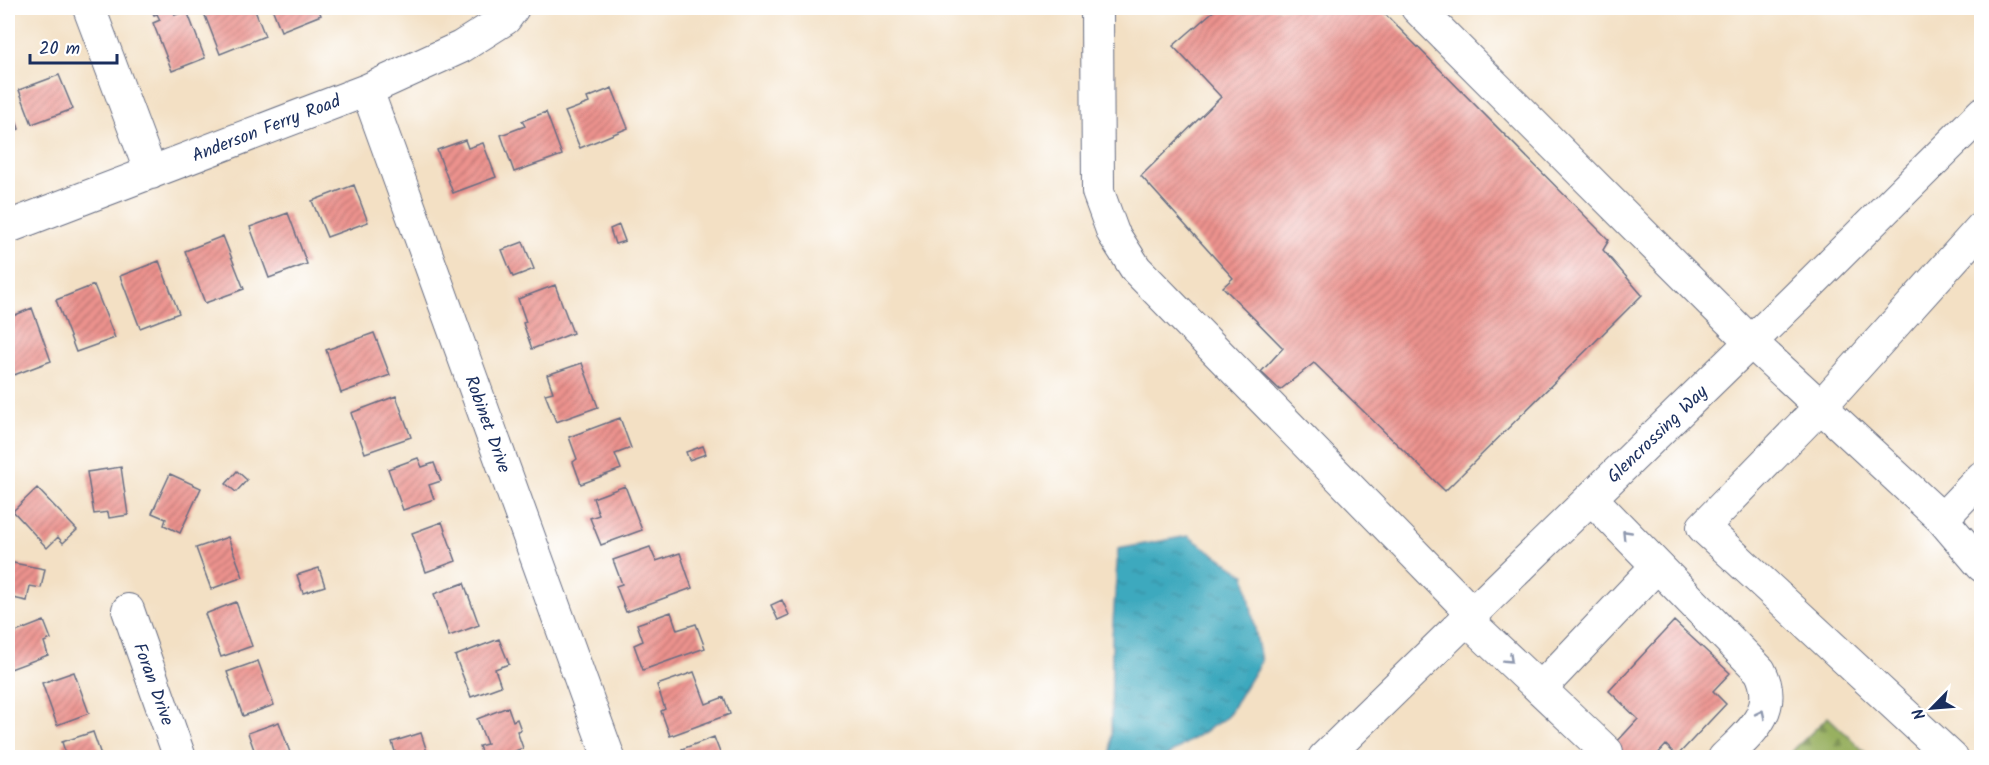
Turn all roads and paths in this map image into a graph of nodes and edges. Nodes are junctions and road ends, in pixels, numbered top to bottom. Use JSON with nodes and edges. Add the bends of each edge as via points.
{"nodes":[{"id":1,"x":89,"y":8,"type":"edge"},
{"id":2,"x":513,"y":8,"type":"edge"},
{"id":3,"x":1097,"y":8,"type":"edge"},
{"id":4,"x":1417,"y":8,"type":"edge"},
{"id":5,"x":367,"y":90,"type":"junction"},
{"id":6,"x":1982,"y":112,"type":"edge"},
{"id":7,"x":151,"y":173,"type":"junction"},
{"id":8,"x":8,"y":227,"type":"edge"},
{"id":9,"x":1982,"y":227,"type":"edge"},
{"id":10,"x":1752,"y":342,"type":"junction"},
{"id":11,"x":1821,"y":406,"type":"junction"},
{"id":12,"x":1982,"y":477,"type":"edge"},
{"id":13,"x":1591,"y":498,"type":"junction"},
{"id":14,"x":1942,"y":519,"type":"junction"},
{"id":15,"x":1657,"y":566,"type":"junction"},
{"id":16,"x":1982,"y":566,"type":"edge"},
{"id":17,"x":128,"y":610,"type":"dead end"},
{"id":18,"x":1469,"y":616,"type":"junction"},
{"id":19,"x":1540,"y":689,"type":"junction"},
{"id":20,"x":1607,"y":752,"type":"dead end"},
{"id":21,"x":1326,"y":755,"type":"edge"},
{"id":22,"x":180,"y":758,"type":"edge"},
{"id":23,"x":609,"y":758,"type":"edge"},
{"id":24,"x":1724,"y":758,"type":"edge"},
{"id":25,"x":1952,"y":758,"type":"edge"}],
"edges":[{"from":1,"to":7,"type":"street"},
{"from":2,"to":5,"type":"street","name":"Anderson Ferry Road","via":[[505,19],[460,47]]},
{"from":3,"to":18,"type":"street","via":[[1098,192],[1113,233],[1136,269]]},
{"from":4,"to":10,"type":"street"},
{"from":5,"to":7,"type":"street","name":"Anderson Ferry Road"},
{"from":5,"to":23,"type":"street","name":"Robinet Drive"},
{"from":6,"to":10,"type":"street","name":"Glencrossing Way"},
{"from":7,"to":8,"type":"street","name":"Anderson Ferry Road"},
{"from":9,"to":11,"type":"street"},
{"from":10,"to":11,"type":"street"},
{"from":10,"to":13,"type":"street","name":"Glencrossing Way"},
{"from":11,"to":14,"type":"street"},
{"from":11,"to":25,"type":"street","via":[[1703,527]]},
{"from":12,"to":14,"type":"street"},
{"from":15,"to":13,"type":"street","one_way":true},
{"from":13,"to":18,"type":"street","name":"Glencrossing Way"},
{"from":14,"to":16,"type":"street"},
{"from":15,"to":19,"type":"street"},
{"from":24,"to":15,"type":"street","one_way":true,"via":[[1752,731],[1766,710],[1765,681],[1760,671]]},
{"from":17,"to":22,"type":"street","name":"Foran Drive"},
{"from":18,"to":19,"type":"street","one_way":true},
{"from":18,"to":21,"type":"street","name":"Glencrossing Way"},
{"from":19,"to":20,"type":"street"}]}
